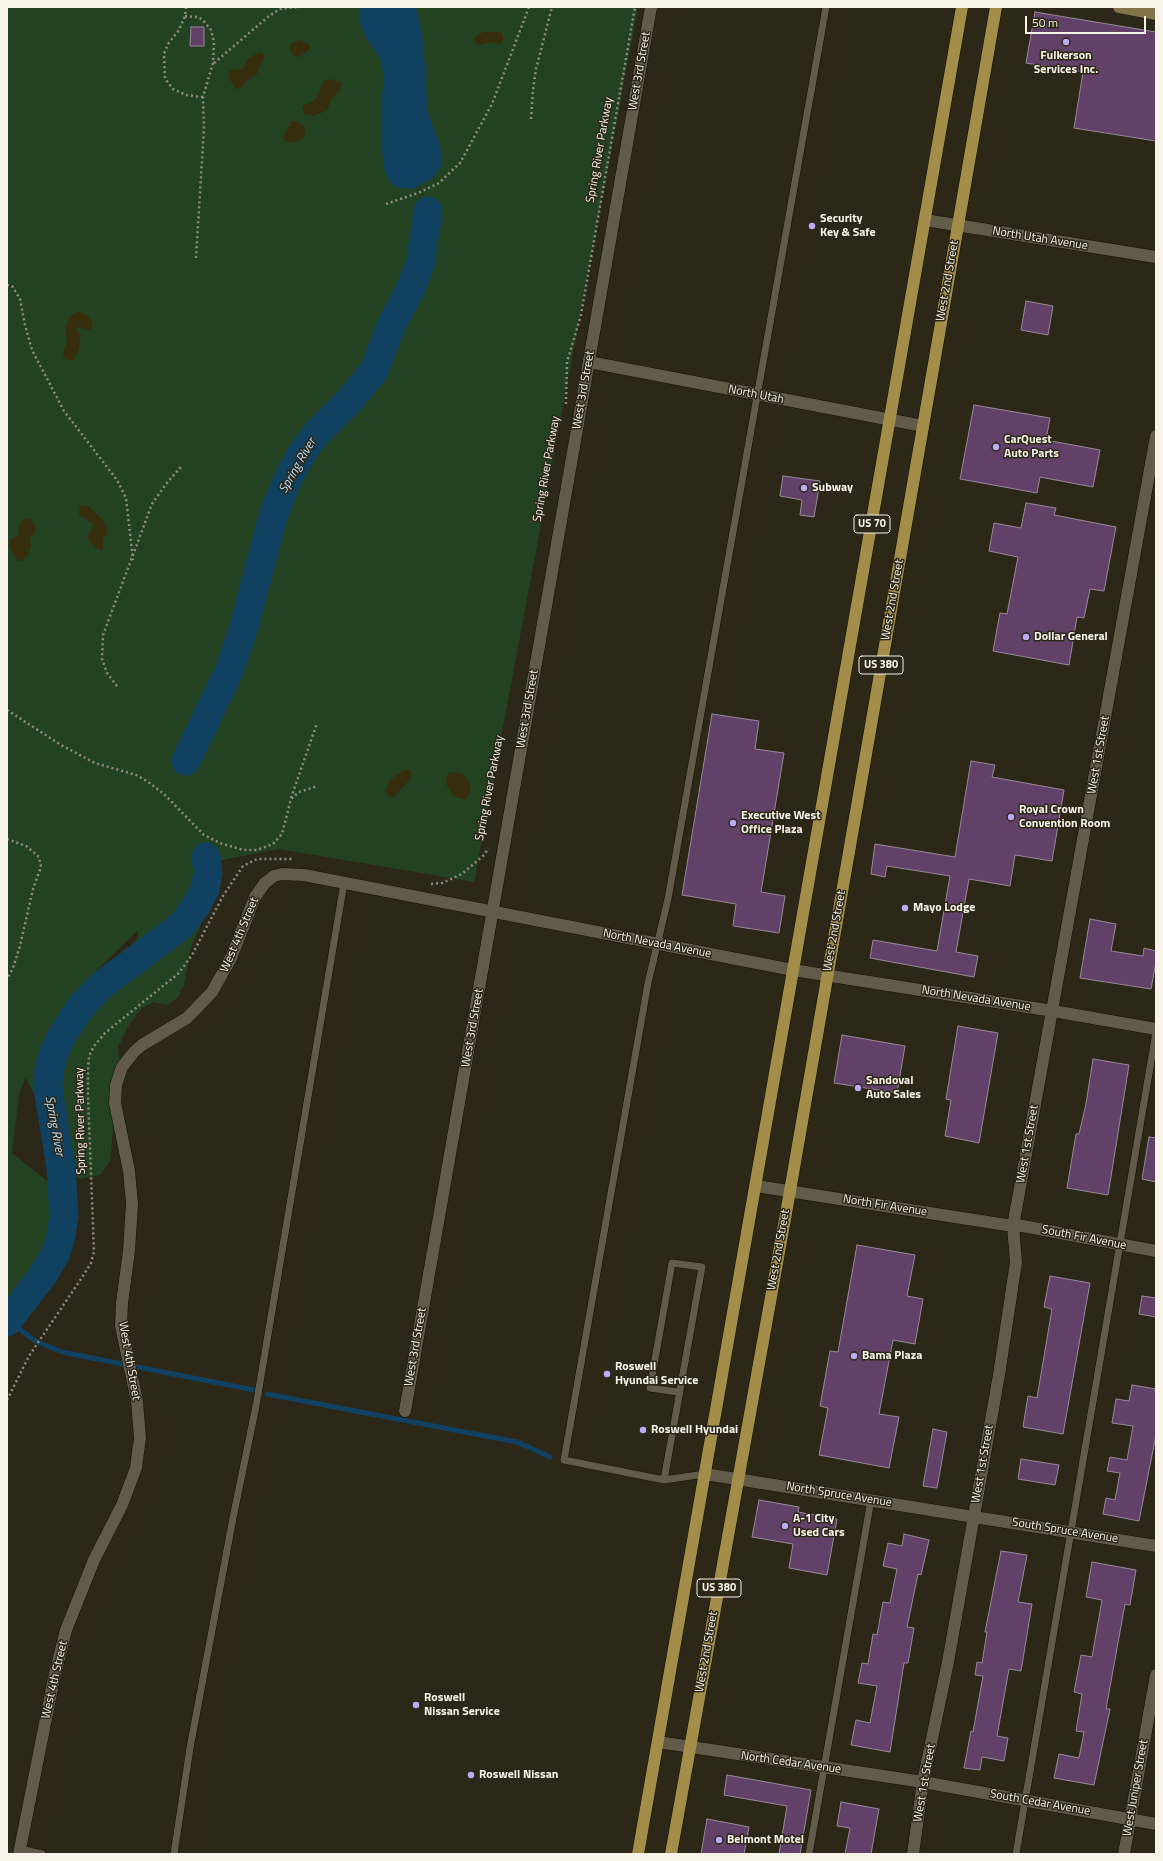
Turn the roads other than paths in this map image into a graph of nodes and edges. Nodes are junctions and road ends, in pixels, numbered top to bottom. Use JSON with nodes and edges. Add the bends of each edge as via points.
{"nodes":[{"id":1,"x":651,"y":7,"type":"edge"},
{"id":2,"x":826,"y":7,"type":"edge"},
{"id":3,"x":962,"y":7,"type":"edge"},
{"id":4,"x":996,"y":7,"type":"edge"},
{"id":5,"x":1124,"y":7,"type":"edge"},
{"id":6,"x":1156,"y":14,"type":"edge"},
{"id":7,"x":925,"y":220,"type":"junction"},
{"id":8,"x":958,"y":225,"type":"junction"},
{"id":9,"x":1156,"y":257,"type":"edge"},
{"id":10,"x":589,"y":362,"type":"junction"},
{"id":11,"x":758,"y":395,"type":"junction"},
{"id":12,"x":890,"y":421,"type":"junction"},
{"id":13,"x":923,"y":426,"type":"junction"},
{"id":14,"x":1156,"y":436,"type":"edge"},
{"id":15,"x":265,"y":883,"type":"joint"},
{"id":16,"x":344,"y":883,"type":"junction"},
{"id":17,"x":493,"y":912,"type":"junction"},
{"id":18,"x":657,"y":944,"type":"junction"},
{"id":19,"x":793,"y":970,"type":"junction"},
{"id":20,"x":827,"y":976,"type":"junction"},
{"id":21,"x":1053,"y":1011,"type":"junction"},
{"id":22,"x":1156,"y":1030,"type":"edge"},
{"id":23,"x":756,"y":1186,"type":"junction"},
{"id":24,"x":790,"y":1191,"type":"junction"},
{"id":25,"x":1013,"y":1226,"type":"junction"},
{"id":26,"x":1118,"y":1245,"type":"junction"},
{"id":27,"x":1156,"y":1251,"type":"edge"},
{"id":28,"x":678,"y":1392,"type":"junction"},
{"id":29,"x":404,"y":1411,"type":"dead end"},
{"id":30,"x":705,"y":1474,"type":"junction"},
{"id":31,"x":738,"y":1479,"type":"junction"},
{"id":32,"x":664,"y":1480,"type":"junction"},
{"id":33,"x":871,"y":1500,"type":"junction"},
{"id":34,"x":973,"y":1517,"type":"junction"},
{"id":35,"x":1070,"y":1532,"type":"junction"},
{"id":36,"x":1156,"y":1546,"type":"edge"},
{"id":37,"x":1156,"y":1675,"type":"edge"},
{"id":38,"x":658,"y":1742,"type":"junction"},
{"id":39,"x":690,"y":1748,"type":"junction"},
{"id":40,"x":824,"y":1767,"type":"junction"},
{"id":41,"x":923,"y":1782,"type":"junction"},
{"id":42,"x":1026,"y":1801,"type":"junction"},
{"id":43,"x":1130,"y":1819,"type":"junction"},
{"id":44,"x":1156,"y":1824,"type":"edge"},
{"id":45,"x":20,"y":1851,"type":"edge"},
{"id":46,"x":42,"y":1854,"type":"edge"},
{"id":47,"x":174,"y":1854,"type":"edge"},
{"id":48,"x":638,"y":1854,"type":"edge"},
{"id":49,"x":671,"y":1854,"type":"edge"},
{"id":50,"x":809,"y":1854,"type":"edge"},
{"id":51,"x":913,"y":1854,"type":"edge"},
{"id":52,"x":1016,"y":1854,"type":"edge"},
{"id":53,"x":1124,"y":1854,"type":"edge"}],
"edges":[{"from":1,"to":10,"type":"street","name":"West 3rd Street"},
{"from":2,"to":11,"type":"lane"},
{"from":3,"to":7,"type":"main road","number":"US 70"},
{"from":4,"to":8,"type":"main road","name":"West 2nd Street","number":"US 380"},
{"from":5,"to":6,"type":"street"},
{"from":7,"to":8,"type":"street","name":"North Utah Avenue"},
{"from":7,"to":12,"type":"main road","number":"US 70"},
{"from":8,"to":9,"type":"street","name":"North Utah Avenue"},
{"from":8,"to":13,"type":"main road","name":"West 2nd Street","number":"US 380"},
{"from":10,"to":11,"type":"street","name":"North Utah"},
{"from":10,"to":17,"type":"street","name":"West 3rd Street"},
{"from":11,"to":12,"type":"street","name":"North Utah"},
{"from":11,"to":18,"type":"lane","via":[[668,898]]},
{"from":12,"to":13,"type":"street","name":"North Utah"},
{"from":12,"to":19,"type":"main road","number":"US 70"},
{"from":13,"to":20,"type":"main road","name":"West 2nd Street","number":"US 380"},
{"from":14,"to":21,"type":"street","name":"West 1st Street"},
{"from":15,"to":16,"type":"street","name":"North Nevada Avenue","via":[[274,876],[291,874]]},
{"from":15,"to":45,"type":"street","name":"West 4th Street","via":[[255,897],[231,958],[212,992],[187,1018],[134,1052],[122,1067],[116,1084],[115,1103],[129,1171],[132,1204],[121,1326],[137,1400],[140,1438],[136,1468],[122,1505],[91,1567],[66,1630]]},
{"from":16,"to":17,"type":"street","name":"North Nevada Avenue"},
{"from":16,"to":47,"type":"lane","via":[[256,1406],[192,1740]]},
{"from":17,"to":18,"type":"street","name":"North Nevada Avenue"},
{"from":17,"to":29,"type":"street","name":"West 3rd Street"},
{"from":18,"to":19,"type":"street","name":"North Nevada Avenue"},
{"from":18,"to":32,"type":"lane","via":[[622,1126],[564,1460]]},
{"from":19,"to":20,"type":"street","name":"North Nevada Avenue"},
{"from":19,"to":23,"type":"main road","number":"US 70"},
{"from":20,"to":21,"type":"street","name":"North Nevada Avenue"},
{"from":20,"to":24,"type":"main road","name":"West 2nd Street","number":"US 380"},
{"from":21,"to":22,"type":"street","name":"North Nevada Avenue"},
{"from":21,"to":25,"type":"street","name":"West 1st Street"},
{"from":22,"to":26,"type":"lane"},
{"from":23,"to":24,"type":"street","name":"North Fir Avenue"},
{"from":23,"to":30,"type":"main road","number":"US 70"},
{"from":24,"to":25,"type":"street","name":"North Fir Avenue"},
{"from":24,"to":31,"type":"main road","name":"West 2nd Street","number":"US 380"},
{"from":25,"to":26,"type":"street","name":"South Fir Avenue"},
{"from":25,"to":34,"type":"street","name":"West 1st Street","via":[[1016,1262],[999,1375]]},
{"from":26,"to":27,"type":"street","name":"South Fir Avenue"},
{"from":26,"to":35,"type":"lane"},
{"from":28,"to":28,"type":"lane","via":[[702,1267],[672,1263],[650,1388]]},
{"from":28,"to":32,"type":"lane"},
{"from":30,"to":31,"type":"street","name":"North Spruce Avenue"},
{"from":30,"to":32,"type":"lane"},
{"from":30,"to":38,"type":"main road","number":"US 70"},
{"from":31,"to":33,"type":"street","name":"North Spruce Avenue"},
{"from":31,"to":39,"type":"main road","name":"West 2nd Street","number":"US 380"},
{"from":33,"to":34,"type":"street","name":"North Spruce Avenue"},
{"from":33,"to":40,"type":"lane"},
{"from":34,"to":35,"type":"street","name":"South Spruce Avenue"},
{"from":34,"to":41,"type":"street","name":"West 1st Street","via":[[948,1662]]},
{"from":35,"to":36,"type":"street","name":"South Spruce Avenue"},
{"from":35,"to":42,"type":"lane"},
{"from":37,"to":43,"type":"street","name":"West Juniper Street"},
{"from":38,"to":39,"type":"street","name":"North Cedar Avenue"},
{"from":38,"to":48,"type":"main road","number":"US 70"},
{"from":39,"to":40,"type":"street","name":"North Cedar Avenue"},
{"from":39,"to":49,"type":"main road","name":"West 2nd Street","number":"US 380"},
{"from":40,"to":41,"type":"street","name":"North Cedar Avenue"},
{"from":40,"to":50,"type":"lane"},
{"from":41,"to":42,"type":"street","name":"South Cedar Avenue"},
{"from":41,"to":51,"type":"street","name":"West 1st Street"},
{"from":42,"to":43,"type":"street","name":"South Cedar Avenue"},
{"from":42,"to":52,"type":"lane"},
{"from":43,"to":44,"type":"street","name":"South Cedar Avenue"},
{"from":43,"to":53,"type":"street","name":"West Juniper Street"},
{"from":45,"to":46,"type":"lane"}]}
